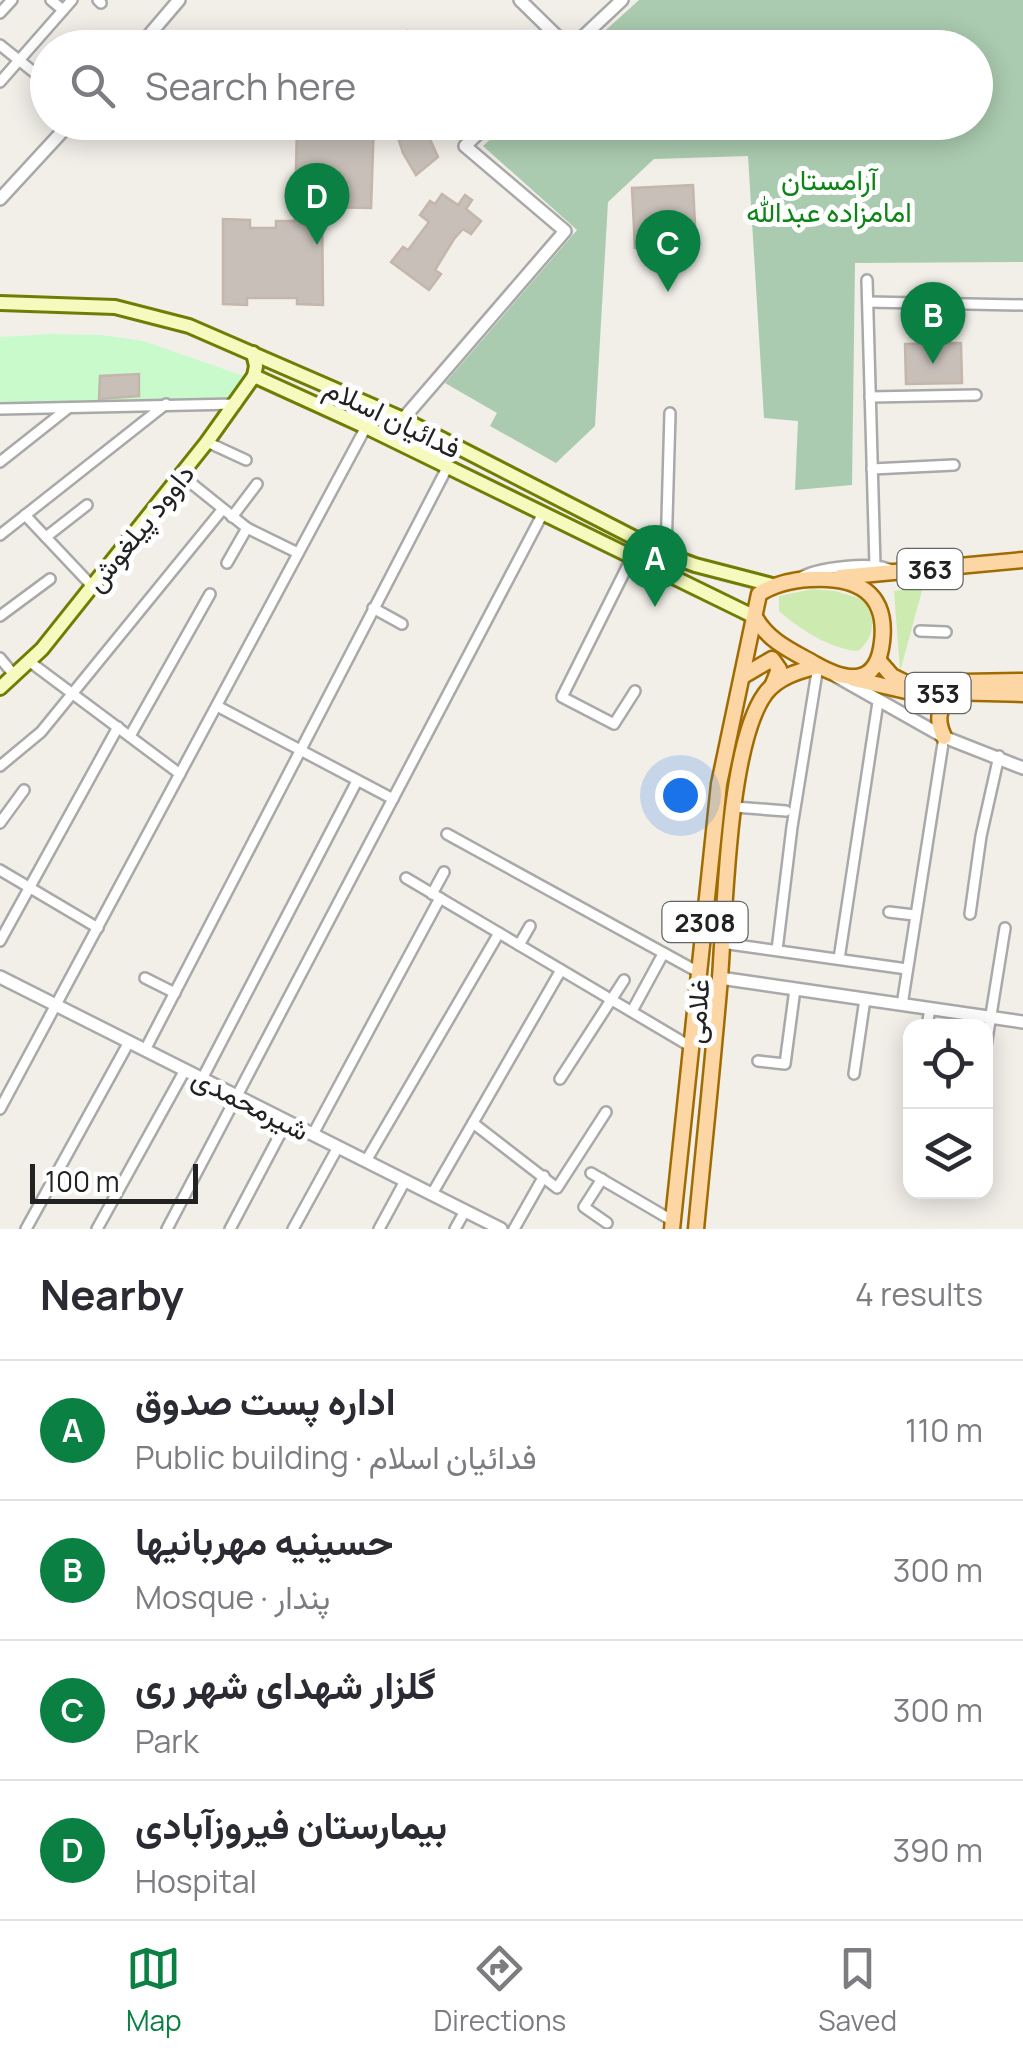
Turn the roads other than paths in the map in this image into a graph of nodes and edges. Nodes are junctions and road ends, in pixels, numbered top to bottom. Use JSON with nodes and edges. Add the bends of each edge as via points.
{"nodes":[{"id":1,"x":12,"y":0,"type":"edge"},
{"id":2,"x":51,"y":0,"type":"edge"},
{"id":3,"x":72,"y":0,"type":"edge"},
{"id":4,"x":179,"y":0,"type":"edge"},
{"id":5,"x":520,"y":0,"type":"edge"},
{"id":6,"x":622,"y":0,"type":"edge"},
{"id":7,"x":63,"y":10,"type":"junction"},
{"id":8,"x":0,"y":13,"type":"edge"},
{"id":9,"x":45,"y":30,"type":"edge"},
{"id":10,"x":153,"y":30,"type":"edge"},
{"id":11,"x":551,"y":30,"type":"edge"},
{"id":12,"x":590,"y":30,"type":"edge"},
{"id":13,"x":0,"y":45,"type":"edge"},
{"id":14,"x":30,"y":47,"type":"edge"},
{"id":15,"x":18,"y":60,"type":"junction"},
{"id":16,"x":30,"y":69,"type":"edge"},
{"id":17,"x":0,"y":82,"type":"edge"},
{"id":18,"x":55,"y":140,"type":"edge"},
{"id":19,"x":471,"y":140,"type":"edge"},
{"id":20,"x":0,"y":200,"type":"edge"},
{"id":21,"x":868,"y":280,"type":"dead end"},
{"id":22,"x":868,"y":302,"type":"junction"},
{"id":23,"x":0,"y":303,"type":"edge"},
{"id":24,"x":1023,"y":305,"type":"edge"},
{"id":25,"x":253,"y":353,"type":"junction"},
{"id":26,"x":286,"y":366,"type":"junction"},
{"id":27,"x":254,"y":376,"type":"junction"},
{"id":28,"x":279,"y":387,"type":"junction"},
{"id":29,"x":976,"y":394,"type":"dead end"},
{"id":30,"x":870,"y":398,"type":"junction"},
{"id":31,"x":166,"y":404,"type":"junction"},
{"id":32,"x":236,"y":404,"type":"junction"},
{"id":33,"x":68,"y":408,"type":"junction"},
{"id":34,"x":0,"y":409,"type":"edge"},
{"id":35,"x":670,"y":413,"type":"dead end"},
{"id":36,"x":403,"y":420,"type":"junction"},
{"id":37,"x":366,"y":427,"type":"junction"},
{"id":38,"x":208,"y":442,"type":"junction"},
{"id":39,"x":246,"y":460,"type":"dead end"},
{"id":40,"x":0,"y":462,"type":"edge"},
{"id":41,"x":954,"y":466,"type":"dead end"},
{"id":42,"x":447,"y":468,"type":"junction"},
{"id":43,"x":872,"y":469,"type":"junction"},
{"id":44,"x":180,"y":474,"type":"junction"},
{"id":45,"x":256,"y":484,"type":"dead end"},
{"id":46,"x":87,"y":505,"type":"dead end"},
{"id":47,"x":222,"y":510,"type":"junction"},
{"id":48,"x":26,"y":515,"type":"junction"},
{"id":49,"x":542,"y":516,"type":"junction"},
{"id":50,"x":232,"y":517,"type":"junction"},
{"id":51,"x":247,"y":528,"type":"junction"},
{"id":52,"x":0,"y":535,"type":"edge"},
{"id":53,"x":46,"y":538,"type":"junction"},
{"id":54,"x":298,"y":553,"type":"junction"},
{"id":55,"x":666,"y":554,"type":"junction"},
{"id":56,"x":631,"y":559,"type":"junction"},
{"id":57,"x":1023,"y":560,"type":"edge"},
{"id":58,"x":227,"y":563,"type":"dead end"},
{"id":59,"x":874,"y":566,"type":"junction"},
{"id":60,"x":896,"y":572,"type":"junction"},
{"id":61,"x":837,"y":578,"type":"junction"},
{"id":62,"x":50,"y":579,"type":"dead end"},
{"id":63,"x":794,"y":582,"type":"junction"},
{"id":64,"x":772,"y":585,"type":"junction"},
{"id":65,"x":92,"y":586,"type":"junction"},
{"id":66,"x":210,"y":594,"type":"dead end"},
{"id":67,"x":373,"y":608,"type":"junction"},
{"id":68,"x":0,"y":616,"type":"edge"},
{"id":69,"x":755,"y":617,"type":"junction"},
{"id":70,"x":402,"y":624,"type":"dead end"},
{"id":71,"x":920,"y":631,"type":"dead end"},
{"id":72,"x":946,"y":632,"type":"dead end"},
{"id":73,"x":0,"y":658,"type":"edge"},
{"id":74,"x":30,"y":662,"type":"junction"},
{"id":75,"x":880,"y":662,"type":"junction"},
{"id":76,"x":818,"y":666,"type":"junction"},
{"id":77,"x":832,"y":674,"type":"junction"},
{"id":78,"x":14,"y":676,"type":"junction"},
{"id":79,"x":742,"y":676,"type":"junction"},
{"id":80,"x":853,"y":679,"type":"junction"},
{"id":81,"x":1023,"y":681,"type":"edge"},
{"id":82,"x":970,"y":682,"type":"junction"},
{"id":83,"x":773,"y":684,"type":"junction"},
{"id":84,"x":0,"y":688,"type":"edge"},
{"id":85,"x":635,"y":691,"type":"dead end"},
{"id":86,"x":72,"y":693,"type":"junction"},
{"id":87,"x":955,"y":694,"type":"junction"},
{"id":88,"x":1023,"y":694,"type":"edge"},
{"id":89,"x":878,"y":702,"type":"junction"},
{"id":90,"x":217,"y":706,"type":"junction"},
{"id":91,"x":118,"y":727,"type":"junction"},
{"id":92,"x":130,"y":736,"type":"junction"},
{"id":93,"x":944,"y":737,"type":"junction"},
{"id":94,"x":300,"y":750,"type":"junction"},
{"id":95,"x":999,"y":756,"type":"junction"},
{"id":96,"x":0,"y":766,"type":"edge"},
{"id":97,"x":1023,"y":768,"type":"edge"},
{"id":98,"x":180,"y":774,"type":"junction"},
{"id":99,"x":357,"y":781,"type":"junction"},
{"id":100,"x":24,"y":790,"type":"dead end"},
{"id":101,"x":393,"y":799,"type":"junction"},
{"id":102,"x":736,"y":806,"type":"junction"},
{"id":103,"x":786,"y":810,"type":"dead end"},
{"id":104,"x":0,"y":822,"type":"edge"},
{"id":105,"x":446,"y":834,"type":"dead end"},
{"id":106,"x":0,"y":870,"type":"edge"},
{"id":107,"x":444,"y":872,"type":"dead end"},
{"id":108,"x":406,"y":878,"type":"dead end"},
{"id":109,"x":28,"y":887,"type":"junction"},
{"id":110,"x":436,"y":896,"type":"junction"},
{"id":111,"x":889,"y":912,"type":"dead end"},
{"id":112,"x":970,"y":914,"type":"dead end"},
{"id":113,"x":914,"y":915,"type":"junction"},
{"id":114,"x":530,"y":926,"type":"dead end"},
{"id":115,"x":98,"y":928,"type":"junction"},
{"id":116,"x":1005,"y":928,"type":"dead end"},
{"id":117,"x":499,"y":933,"type":"junction"},
{"id":118,"x":0,"y":942,"type":"edge"},
{"id":119,"x":722,"y":942,"type":"junction"},
{"id":120,"x":518,"y":945,"type":"junction"},
{"id":121,"x":776,"y":950,"type":"junction"},
{"id":122,"x":663,"y":954,"type":"junction"},
{"id":123,"x":839,"y":959,"type":"junction"},
{"id":124,"x":907,"y":969,"type":"junction"},
{"id":125,"x":561,"y":970,"type":"junction"},
{"id":126,"x":700,"y":973,"type":"junction"},
{"id":127,"x":145,"y":978,"type":"dead end"},
{"id":128,"x":720,"y":978,"type":"junction"},
{"id":129,"x":624,"y":980,"type":"dead end"},
{"id":130,"x":2,"y":982,"type":"edge"},
{"id":131,"x":795,"y":989,"type":"junction"},
{"id":132,"x":174,"y":993,"type":"junction"},
{"id":133,"x":612,"y":1000,"type":"junction"},
{"id":134,"x":866,"y":1000,"type":"junction"},
{"id":135,"x":56,"y":1005,"type":"junction"},
{"id":136,"x":902,"y":1005,"type":"junction"},
{"id":137,"x":930,"y":1009,"type":"junction"},
{"id":138,"x":632,"y":1012,"type":"junction"},
{"id":139,"x":990,"y":1018,"type":"junction"},
{"id":140,"x":928,"y":1019,"type":"edge"},
{"id":141,"x":1023,"y":1022,"type":"edge"},
{"id":142,"x":129,"y":1042,"type":"junction"},
{"id":143,"x":693,"y":1048,"type":"junction"},
{"id":144,"x":145,"y":1050,"type":"junction"},
{"id":145,"x":758,"y":1061,"type":"dead end"},
{"id":146,"x":185,"y":1070,"type":"junction"},
{"id":147,"x":854,"y":1074,"type":"dead end"},
{"id":148,"x":202,"y":1078,"type":"junction"},
{"id":149,"x":560,"y":1079,"type":"dead end"},
{"id":150,"x":237,"y":1096,"type":"junction"},
{"id":151,"x":0,"y":1108,"type":"edge"},
{"id":152,"x":606,"y":1112,"type":"dead end"},
{"id":153,"x":287,"y":1122,"type":"junction"},
{"id":154,"x":472,"y":1123,"type":"junction"},
{"id":155,"x":313,"y":1134,"type":"junction"},
{"id":156,"x":338,"y":1147,"type":"junction"},
{"id":157,"x":366,"y":1161,"type":"junction"},
{"id":158,"x":591,"y":1173,"type":"dead end"},
{"id":159,"x":544,"y":1176,"type":"junction"},
{"id":160,"x":602,"y":1179,"type":"junction"},
{"id":161,"x":405,"y":1180,"type":"junction"},
{"id":162,"x":432,"y":1194,"type":"junction"},
{"id":163,"x":465,"y":1211,"type":"junction"},
{"id":164,"x":607,"y":1223,"type":"dead end"},
{"id":165,"x":672,"y":1225,"type":"edge"},
{"id":166,"x":26,"y":1229,"type":"edge"},
{"id":167,"x":96,"y":1229,"type":"edge"},
{"id":168,"x":167,"y":1229,"type":"edge"},
{"id":169,"x":230,"y":1229,"type":"edge"},
{"id":170,"x":294,"y":1229,"type":"edge"},
{"id":171,"x":379,"y":1229,"type":"edge"},
{"id":172,"x":455,"y":1229,"type":"edge"},
{"id":173,"x":502,"y":1229,"type":"edge"},
{"id":174,"x":514,"y":1229,"type":"edge"},
{"id":175,"x":696,"y":1229,"type":"edge"}],
"edges":[{"from":1,"to":8,"type":"street"},
{"from":2,"to":7,"type":"street"},
{"from":3,"to":7,"type":"street"},
{"from":4,"to":10,"type":"street"},
{"from":5,"to":11,"type":"street"},
{"from":6,"to":12,"type":"street"},
{"from":7,"to":9,"type":"street"},
{"from":13,"to":15,"type":"street"},
{"from":14,"to":15,"type":"street"},
{"from":15,"to":16,"type":"street"},
{"from":15,"to":17,"type":"street"},
{"from":18,"to":20,"type":"street"},
{"from":19,"to":36,"type":"street","via":[[465,146],[566,231]]},
{"from":21,"to":22,"type":"street"},
{"from":22,"to":24,"type":"street"},
{"from":22,"to":30,"type":"street"},
{"from":23,"to":25,"type":"main road","name":"فدائیان اسلام","via":[[59,302],[152,314]]},
{"from":25,"to":26,"type":"main road","name":"فدائیان اسلام"},
{"from":25,"to":27,"type":"main road"},
{"from":26,"to":28,"type":"main road","via":[[276,374]]},
{"from":26,"to":36,"type":"main road","name":"فدائیان اسلام"},
{"from":27,"to":28,"type":"main road","name":"فدائیان اسلام"},
{"from":27,"to":32,"type":"main road","name":"داوود پیلغوش"},
{"from":28,"to":37,"type":"main road","name":"فدائیان اسلام"},
{"from":29,"to":30,"type":"street"},
{"from":30,"to":43,"type":"street"},
{"from":31,"to":32,"type":"street"},
{"from":31,"to":33,"type":"street"},
{"from":31,"to":48,"type":"street"},
{"from":32,"to":38,"type":"main road","name":"داوود پیلغوش"},
{"from":33,"to":34,"type":"street"},
{"from":33,"to":40,"type":"street"},
{"from":35,"to":55,"type":"street"},
{"from":36,"to":55,"type":"main road","name":"فدائیان اسلام"},
{"from":37,"to":42,"type":"main road","name":"فدائیان اسلام"},
{"from":37,"to":54,"type":"street"},
{"from":38,"to":39,"type":"street"},
{"from":38,"to":44,"type":"main road","name":"داوود پیلغوش"},
{"from":41,"to":43,"type":"street"},
{"from":42,"to":49,"type":"main road","name":"فدائیان اسلام"},
{"from":42,"to":67,"type":"street"},
{"from":43,"to":59,"type":"street"},
{"from":44,"to":47,"type":"street"},
{"from":44,"to":65,"type":"main road","name":"داوود پیلغوش"},
{"from":45,"to":50,"type":"street"},
{"from":46,"to":53,"type":"street"},
{"from":47,"to":50,"type":"street"},
{"from":47,"to":86,"type":"street"},
{"from":48,"to":52,"type":"street"},
{"from":48,"to":53,"type":"street"},
{"from":49,"to":56,"type":"main road","name":"فدائیان اسلام"},
{"from":49,"to":101,"type":"street"},
{"from":50,"to":51,"type":"street"},
{"from":51,"to":54,"type":"street"},
{"from":51,"to":58,"type":"street"},
{"from":53,"to":65,"type":"street"},
{"from":54,"to":90,"type":"street"},
{"from":55,"to":64,"type":"main road","name":"فدائیان اسلام"},
{"from":56,"to":69,"type":"main road","name":"فدائیان اسلام"},
{"from":56,"to":85,"type":"street","via":[[562,697],[614,724]]},
{"from":57,"to":60,"type":"main road","number":"363"},
{"from":59,"to":60,"type":"street"},
{"from":59,"to":63,"type":"street","via":[[808,572]]},
{"from":60,"to":61,"type":"main road","number":"363"},
{"from":61,"to":63,"type":"main road"},
{"from":61,"to":75,"type":"main road","via":[[876,600],[884,624]]},
{"from":62,"to":68,"type":"street"},
{"from":63,"to":64,"type":"main road"},
{"from":64,"to":69,"type":"main road","via":[[759,594]]},
{"from":65,"to":74,"type":"main road","name":"داوود پیلغوش"},
{"from":66,"to":92,"type":"street"},
{"from":67,"to":70,"type":"street"},
{"from":67,"to":94,"type":"street"},
{"from":69,"to":76,"type":"main road","via":[[778,643]]},
{"from":69,"to":79,"type":"main road","name":"غلامی","number":"2308"},
{"from":71,"to":72,"type":"street"},
{"from":73,"to":78,"type":"street"},
{"from":74,"to":78,"type":"main road","name":"داوود پیلغوش"},
{"from":74,"to":86,"type":"street"},
{"from":75,"to":80,"type":"main road"},
{"from":75,"to":82,"type":"main road","number":"353","via":[[906,684]]},
{"from":76,"to":77,"type":"main road"},
{"from":76,"to":83,"type":"main road"},
{"from":76,"to":121,"type":"street"},
{"from":77,"to":80,"type":"main road"},
{"from":77,"to":89,"type":"street"},
{"from":78,"to":84,"type":"main road","name":"داوود پیلغوش"},
{"from":79,"to":83,"type":"main road","via":[[772,659],[780,668]]},
{"from":79,"to":126,"type":"main road","name":"غلامی","number":"2308","via":[[719,784]]},
{"from":80,"to":87,"type":"main road","number":"353"},
{"from":81,"to":82,"type":"main road","number":"353"},
{"from":82,"to":87,"type":"main road"},
{"from":83,"to":102,"type":"main road","name":"غلامی","number":"2308","via":[[744,742]]},
{"from":86,"to":91,"type":"street"},
{"from":86,"to":96,"type":"street","via":[[41,732]]},
{"from":87,"to":88,"type":"main road","number":"353"},
{"from":87,"to":93,"type":"main road","via":[[938,716]]},
{"from":89,"to":93,"type":"street"},
{"from":89,"to":123,"type":"street"},
{"from":90,"to":94,"type":"street"},
{"from":90,"to":98,"type":"street"},
{"from":91,"to":92,"type":"street"},
{"from":91,"to":109,"type":"street"},
{"from":92,"to":98,"type":"street"},
{"from":93,"to":95,"type":"street"},
{"from":93,"to":113,"type":"street"},
{"from":94,"to":99,"type":"street"},
{"from":94,"to":132,"type":"street"},
{"from":95,"to":97,"type":"street"},
{"from":95,"to":112,"type":"street"},
{"from":98,"to":115,"type":"street"},
{"from":99,"to":101,"type":"street"},
{"from":99,"to":148,"type":"street"},
{"from":100,"to":104,"type":"street"},
{"from":101,"to":150,"type":"street"},
{"from":102,"to":103,"type":"street"},
{"from":102,"to":119,"type":"main road","name":"غلامی","number":"2308"},
{"from":105,"to":122,"type":"street"},
{"from":106,"to":109,"type":"street"},
{"from":107,"to":110,"type":"street"},
{"from":108,"to":110,"type":"street"},
{"from":109,"to":115,"type":"street"},
{"from":109,"to":118,"type":"street"},
{"from":110,"to":117,"type":"street"},
{"from":110,"to":155,"type":"street"},
{"from":111,"to":113,"type":"street"},
{"from":113,"to":124,"type":"street"},
{"from":114,"to":120,"type":"street"},
{"from":115,"to":135,"type":"street"},
{"from":116,"to":139,"type":"street"},
{"from":117,"to":120,"type":"street"},
{"from":117,"to":157,"type":"street"},
{"from":119,"to":121,"type":"street"},
{"from":119,"to":128,"type":"main road","name":"غلامی","number":"2308"},
{"from":120,"to":125,"type":"street"},
{"from":121,"to":123,"type":"street"},
{"from":122,"to":126,"type":"street"},
{"from":122,"to":138,"type":"street"},
{"from":123,"to":124,"type":"street"},
{"from":124,"to":136,"type":"street"},
{"from":125,"to":133,"type":"street"},
{"from":125,"to":154,"type":"street"},
{"from":126,"to":143,"type":"main road","name":"غلامی","number":"2308"},
{"from":127,"to":132,"type":"street"},
{"from":128,"to":131,"type":"street"},
{"from":128,"to":175,"type":"main road","name":"غلامی","number":"2308"},
{"from":129,"to":133,"type":"street"},
{"from":130,"to":135,"type":"street","name":"شیرمحمدی"},
{"from":131,"to":134,"type":"street"},
{"from":131,"to":145,"type":"street","via":[[784,1064]]},
{"from":132,"to":144,"type":"street"},
{"from":133,"to":138,"type":"street"},
{"from":133,"to":149,"type":"street"},
{"from":134,"to":136,"type":"street"},
{"from":134,"to":147,"type":"street"},
{"from":135,"to":142,"type":"street","name":"شیرمحمدی"},
{"from":135,"to":151,"type":"street"},
{"from":136,"to":137,"type":"street"},
{"from":137,"to":139,"type":"street"},
{"from":137,"to":140,"type":"street"},
{"from":138,"to":143,"type":"street"},
{"from":139,"to":141,"type":"street"},
{"from":142,"to":144,"type":"street","name":"شیرمحمدی"},
{"from":142,"to":166,"type":"street"},
{"from":143,"to":165,"type":"main road","name":"غلامی","number":"2308"},
{"from":144,"to":146,"type":"street","name":"شیرمحمدی"},
{"from":146,"to":148,"type":"street","name":"شیرمحمدی"},
{"from":146,"to":167,"type":"street"},
{"from":148,"to":150,"type":"street","name":"شیرمحمدی"},
{"from":150,"to":153,"type":"street","name":"شیرمحمدی"},
{"from":150,"to":168,"type":"street"},
{"from":152,"to":159,"type":"street","via":[[557,1188]]},
{"from":153,"to":155,"type":"street","name":"شیرمحمدی"},
{"from":153,"to":169,"type":"street"},
{"from":154,"to":159,"type":"street"},
{"from":154,"to":162,"type":"street"},
{"from":155,"to":156,"type":"street","name":"شیرمحمدی"},
{"from":156,"to":157,"type":"street","name":"شیرمحمدی"},
{"from":156,"to":170,"type":"street"},
{"from":157,"to":161,"type":"street","name":"شیرمحمدی"},
{"from":158,"to":160,"type":"street"},
{"from":159,"to":174,"type":"street"},
{"from":160,"to":164,"type":"street","via":[[584,1207]]},
{"from":160,"to":165,"type":"street"},
{"from":161,"to":162,"type":"street","name":"شیرمحمدی"},
{"from":161,"to":171,"type":"street"},
{"from":162,"to":163,"type":"street","name":"شیرمحمدی"},
{"from":163,"to":172,"type":"street"},
{"from":163,"to":173,"type":"street","name":"شیرمحمدی"}]}
